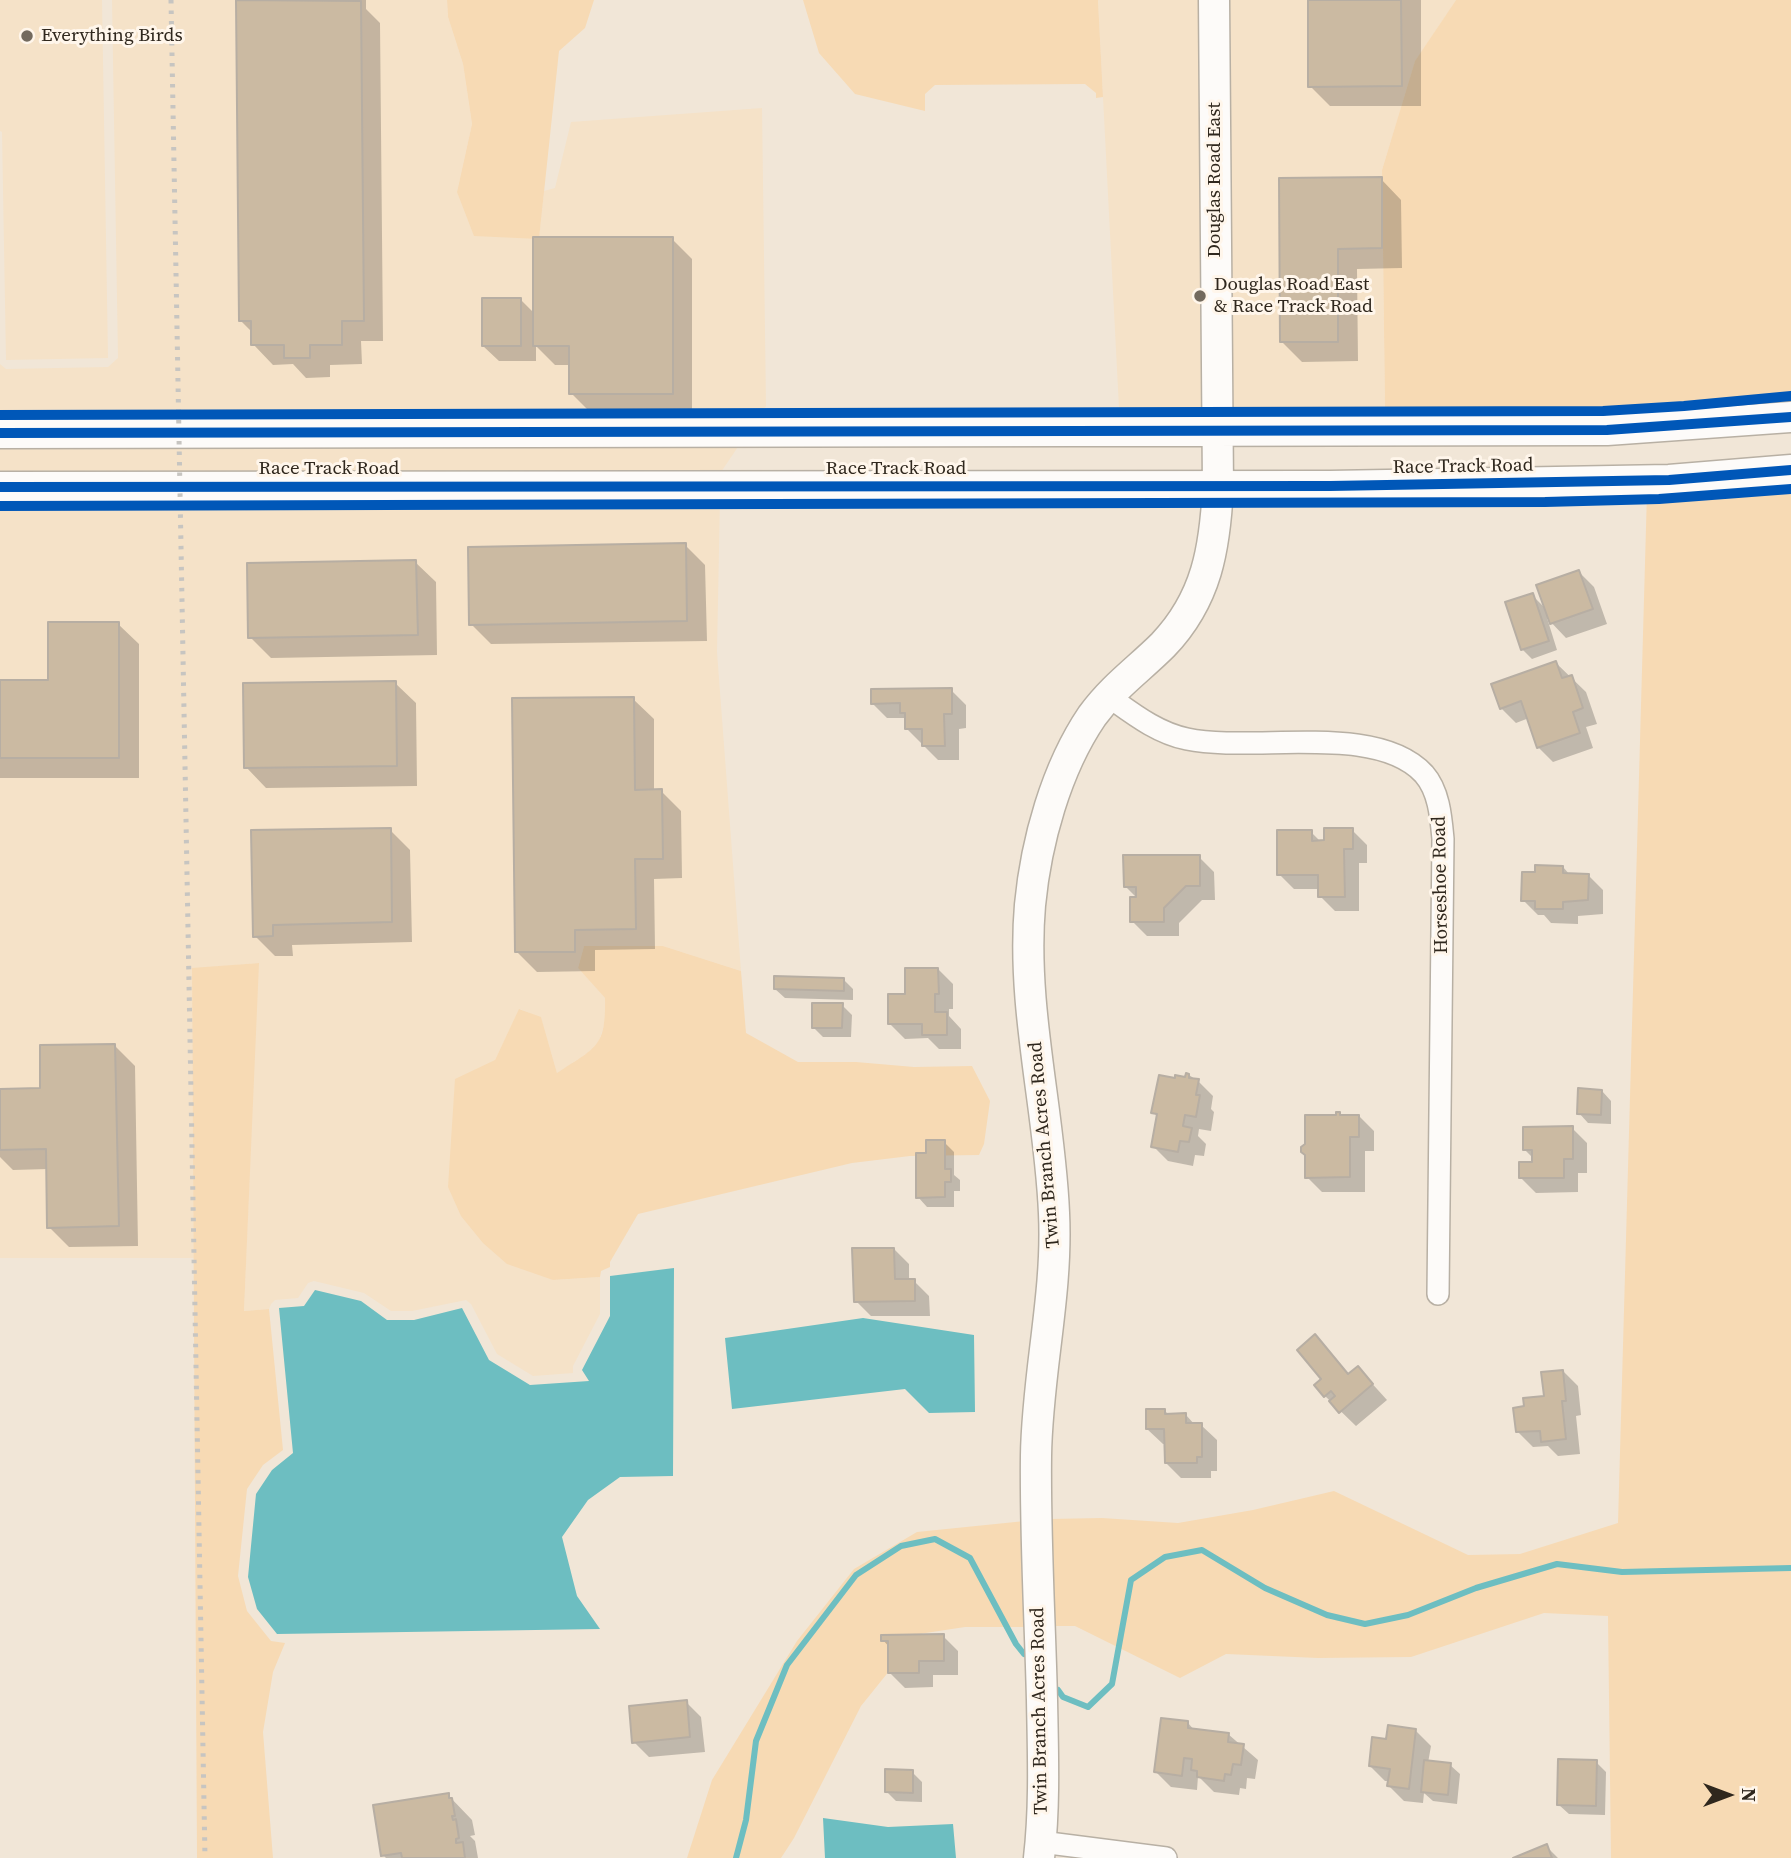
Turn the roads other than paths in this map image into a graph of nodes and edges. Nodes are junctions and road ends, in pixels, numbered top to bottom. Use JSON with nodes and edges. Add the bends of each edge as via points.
{"nodes":[{"id":1,"x":1214,"y":0,"type":"edge"},
{"id":2,"x":1791,"y":417,"type":"edge"},
{"id":3,"x":1217,"y":429,"type":"junction"},
{"id":4,"x":0,"y":433,"type":"edge"},
{"id":5,"x":1791,"y":470,"type":"edge"},
{"id":6,"x":0,"y":487,"type":"edge"},
{"id":7,"x":1218,"y":487,"type":"junction"},
{"id":8,"x":1108,"y":696,"type":"junction"},
{"id":9,"x":1438,"y":1294,"type":"dead end"},
{"id":10,"x":1040,"y":1850,"type":"edge"},
{"id":11,"x":1166,"y":1858,"type":"edge"}],
"edges":[{"from":1,"to":3,"type":"main road","name":"Douglas Road East"},
{"from":2,"to":3,"type":"main road","name":"Race Track Road","via":[[1607,430]]},
{"from":3,"to":4,"type":"main road","name":"Race Track Road"},
{"from":3,"to":7,"type":"main road","name":"Douglas Road East"},
{"from":5,"to":7,"type":"main road","name":"Race Track Road","via":[[1577,483]]},
{"from":6,"to":7,"type":"main road","name":"Race Track Road"},
{"from":7,"to":8,"type":"main road","name":"Twin Branch Acres Road","via":[[1212,555],[1192,606],[1161,647]]},
{"from":8,"to":9,"type":"street","name":"Horseshoe Road","via":[[1166,733],[1185,739],[1379,748],[1413,764],[1430,784],[1441,813],[1443,839]]},
{"from":8,"to":10,"type":"main road","name":"Twin Branch Acres Road","via":[[1064,769],[1043,835],[1030,906],[1031,992],[1055,1242],[1036,1454],[1043,1757]]},
{"from":10,"to":11,"type":"street"}]}
